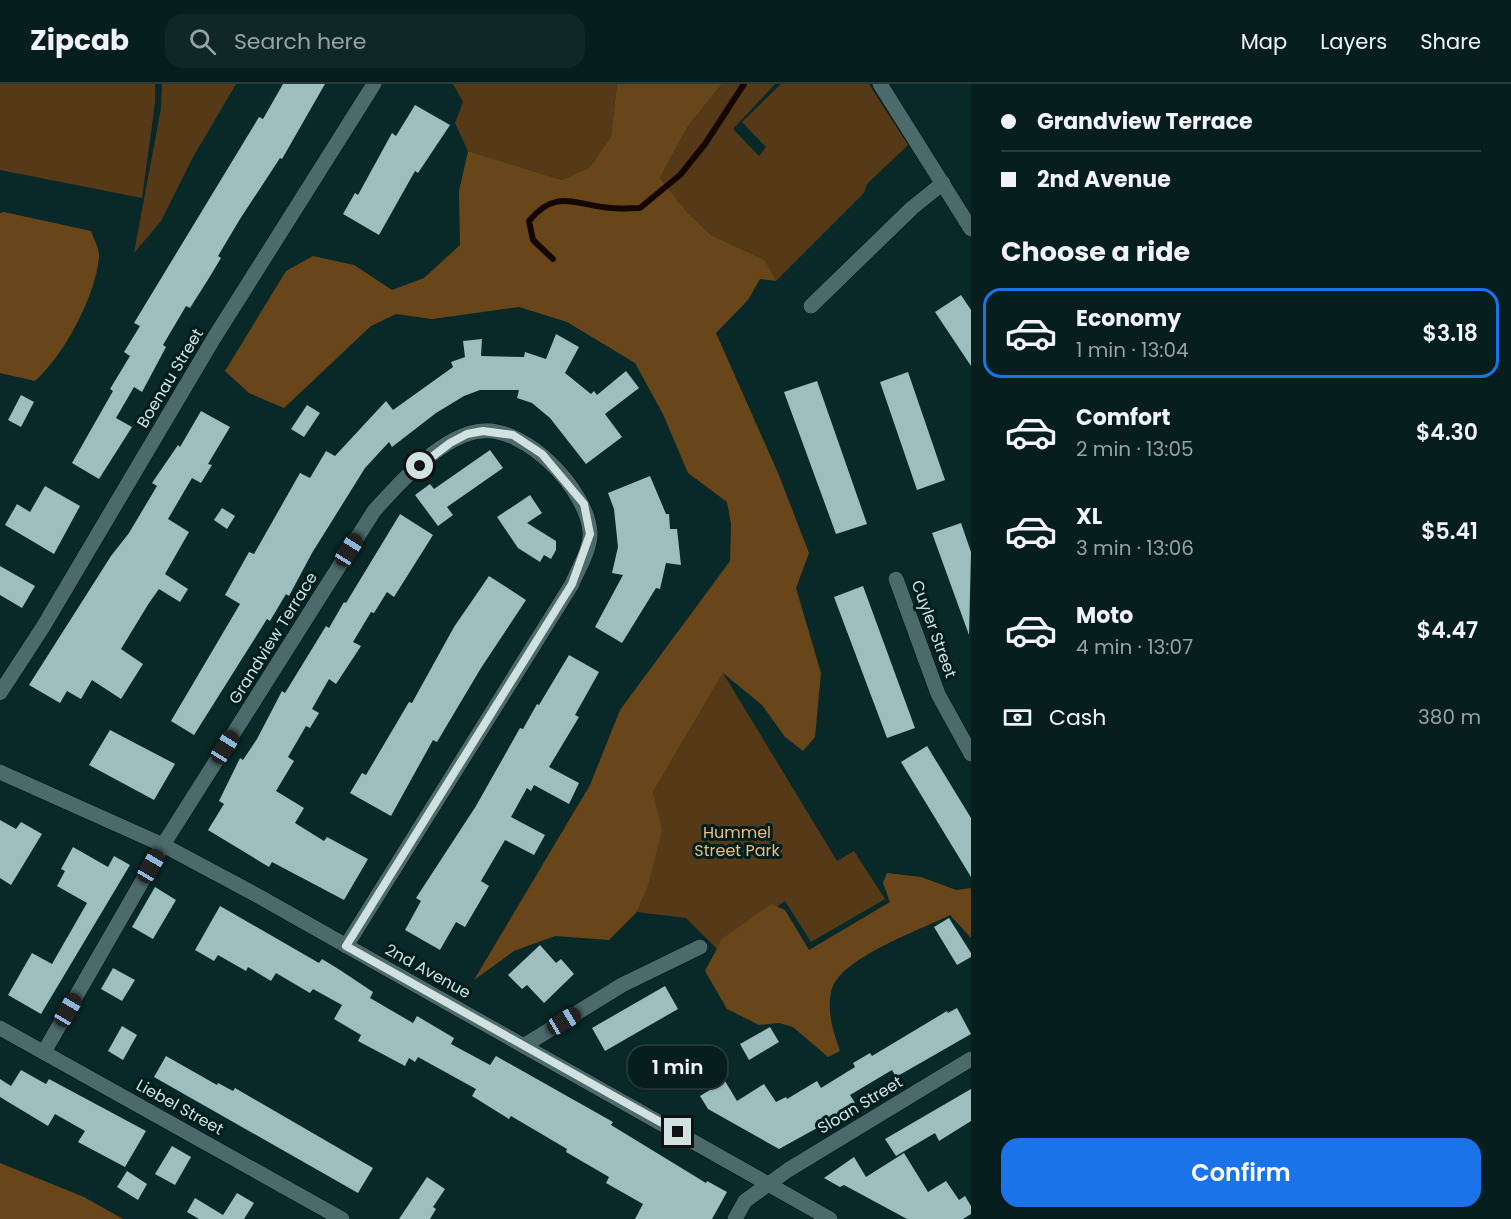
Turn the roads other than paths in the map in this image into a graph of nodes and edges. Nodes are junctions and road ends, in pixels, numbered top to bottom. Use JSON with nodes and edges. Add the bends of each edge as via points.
{"nodes":[{"id":1,"x":374,"y":84,"type":"edge"},
{"id":2,"x":880,"y":84,"type":"edge"},
{"id":3,"x":943,"y":183,"type":"junction"},
{"id":4,"x":971,"y":229,"type":"edge"},
{"id":5,"x":811,"y":306,"type":"dead end"},
{"id":6,"x":896,"y":579,"type":"dead end"},
{"id":7,"x":0,"y":693,"type":"edge"},
{"id":8,"x":971,"y":754,"type":"edge"},
{"id":9,"x":0,"y":772,"type":"edge"},
{"id":10,"x":163,"y":845,"type":"junction"},
{"id":11,"x":346,"y":946,"type":"junction"},
{"id":12,"x":700,"y":946,"type":"dead end"},
{"id":13,"x":0,"y":1028,"type":"edge"},
{"id":14,"x":525,"y":1045,"type":"junction"},
{"id":15,"x":44,"y":1052,"type":"junction"},
{"id":16,"x":971,"y":1059,"type":"edge"},
{"id":17,"x":769,"y":1184,"type":"junction"},
{"id":18,"x":342,"y":1219,"type":"edge"},
{"id":19,"x":735,"y":1219,"type":"edge"},
{"id":20,"x":830,"y":1219,"type":"edge"}],
"edges":[{"from":1,"to":7,"type":"street","name":"Boenau Street","via":[[214,338]]},
{"from":2,"to":3,"type":"street"},
{"from":3,"to":4,"type":"street"},
{"from":3,"to":5,"type":"street"},
{"from":6,"to":8,"type":"street","name":"Cuyler Street","via":[[938,694]]},
{"from":9,"to":10,"type":"street","name":"2nd Avenue"},
{"from":10,"to":11,"type":"street","name":"2nd Avenue"},
{"from":10,"to":11,"type":"street","name":"Grandview Terrace","via":[[374,511],[404,477],[450,443],[483,431],[513,435],[542,454],[584,504],[590,534],[584,555],[572,584]]},
{"from":10,"to":15,"type":"street","name":"Grandview Terrace"},
{"from":11,"to":14,"type":"street","name":"2nd Avenue"},
{"from":12,"to":14,"type":"street","via":[[621,986]]},
{"from":13,"to":15,"type":"street","name":"Liebel Street"},
{"from":14,"to":17,"type":"street","name":"2nd Avenue"},
{"from":15,"to":18,"type":"street","name":"Liebel Street"},
{"from":16,"to":17,"type":"street","name":"Sloan Street"},
{"from":17,"to":19,"type":"street","name":"Sloan Street","via":[[745,1202]]},
{"from":17,"to":20,"type":"street","name":"2nd Avenue"}]}
